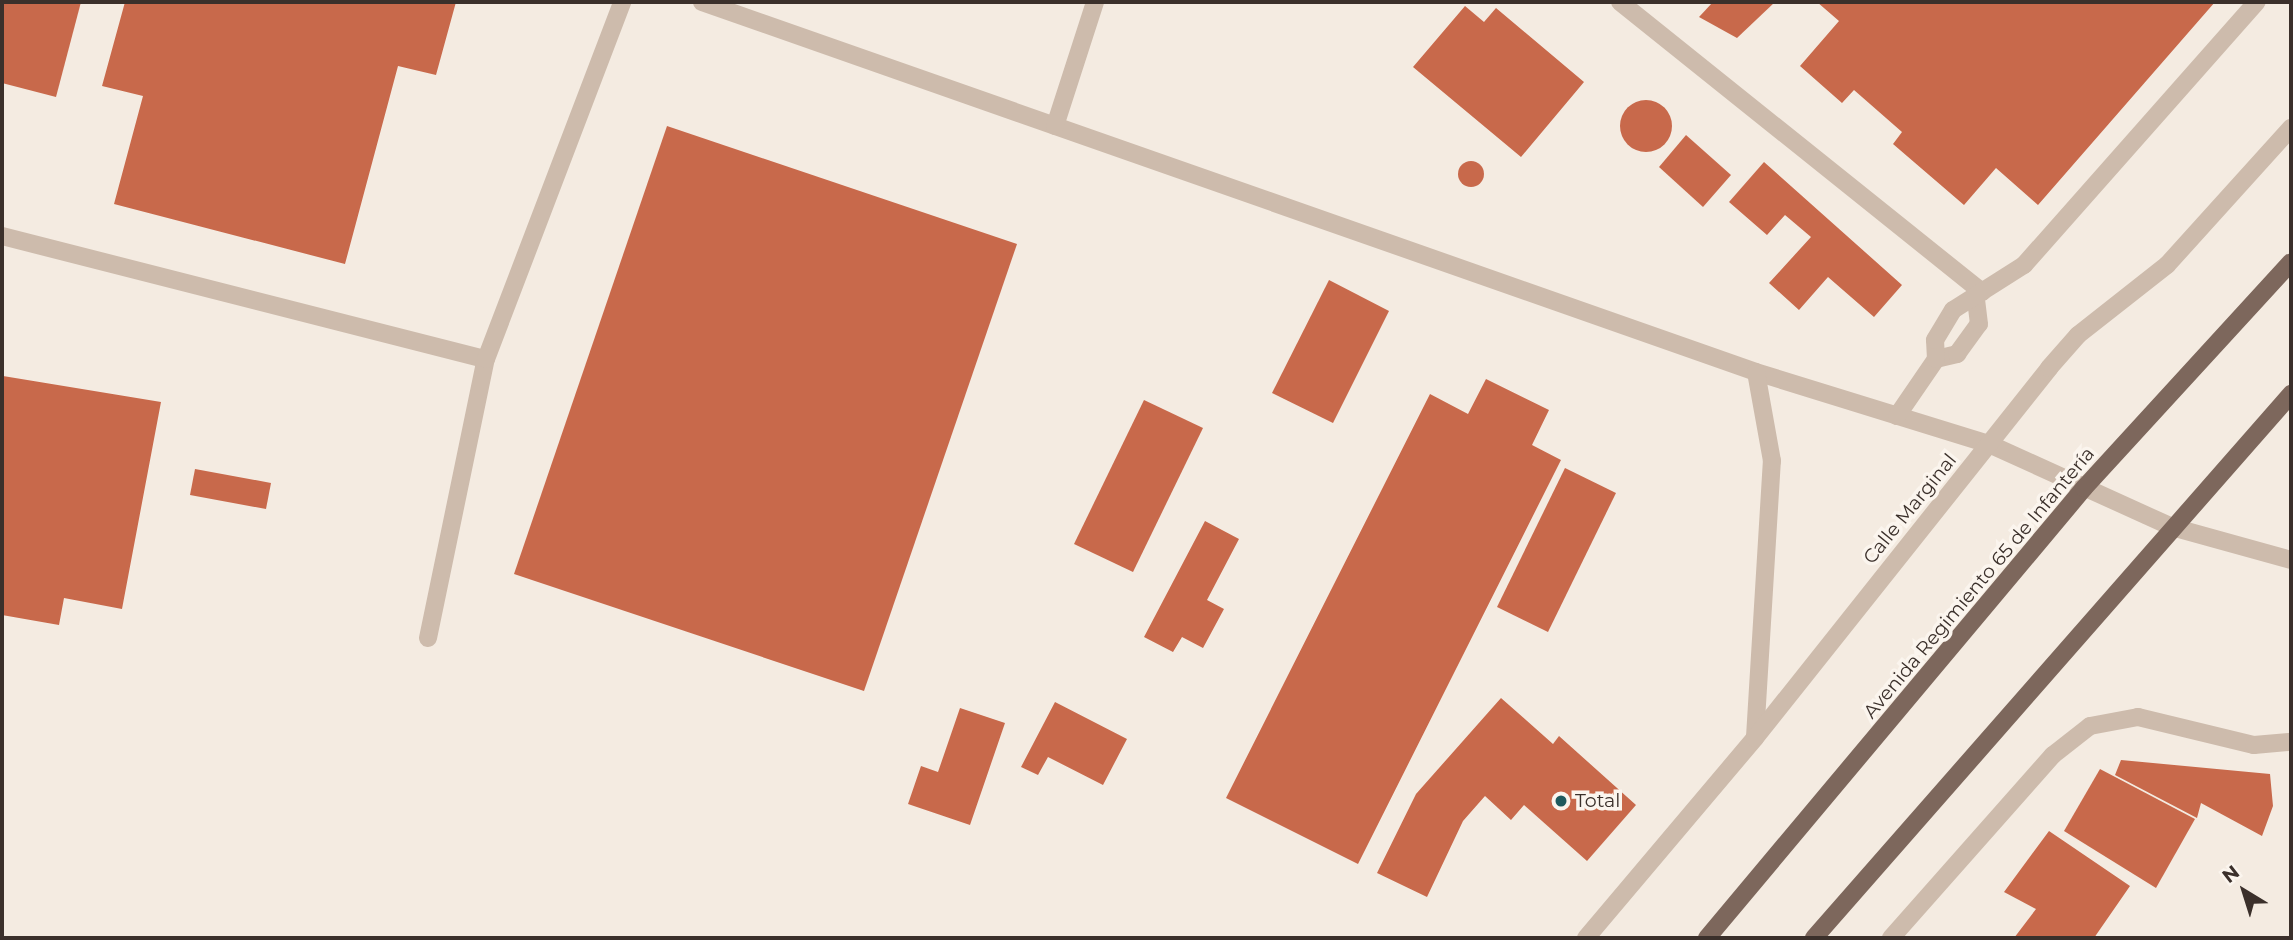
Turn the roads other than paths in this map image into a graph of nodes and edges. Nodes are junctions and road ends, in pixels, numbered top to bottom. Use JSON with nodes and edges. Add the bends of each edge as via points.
{"nodes":[{"id":1,"x":622,"y":2,"type":"edge"},
{"id":2,"x":702,"y":2,"type":"edge"},
{"id":3,"x":1095,"y":2,"type":"edge"},
{"id":4,"x":1620,"y":2,"type":"edge"},
{"id":5,"x":2257,"y":2,"type":"edge"},
{"id":6,"x":1055,"y":126,"type":"junction"},
{"id":7,"x":2291,"y":128,"type":"edge"},
{"id":8,"x":2,"y":236,"type":"edge"},
{"id":9,"x":2291,"y":262,"type":"edge"},
{"id":10,"x":1979,"y":297,"type":"junction"},
{"id":11,"x":486,"y":359,"type":"junction"},
{"id":12,"x":1936,"y":359,"type":"junction"},
{"id":13,"x":1756,"y":372,"type":"junction"},
{"id":14,"x":2291,"y":394,"type":"edge"},
{"id":15,"x":1897,"y":416,"type":"junction"},
{"id":16,"x":1989,"y":444,"type":"junction"},
{"id":17,"x":2084,"y":488,"type":"junction"},
{"id":18,"x":2172,"y":527,"type":"junction"},
{"id":19,"x":2291,"y":560,"type":"edge"},
{"id":20,"x":428,"y":638,"type":"dead end"},
{"id":21,"x":1755,"y":738,"type":"junction"},
{"id":22,"x":2291,"y":742,"type":"edge"},
{"id":23,"x":1586,"y":938,"type":"edge"},
{"id":24,"x":1707,"y":938,"type":"edge"},
{"id":25,"x":1814,"y":938,"type":"edge"},
{"id":26,"x":1891,"y":938,"type":"edge"}],
"edges":[{"from":1,"to":11,"type":"street"},
{"from":2,"to":6,"type":"street"},
{"from":3,"to":6,"type":"street"},
{"from":4,"to":10,"type":"street"},
{"from":5,"to":10,"type":"street","via":[[2024,265]]},
{"from":6,"to":13,"type":"street"},
{"from":7,"to":16,"type":"street","name":"Calle Marginal","via":[[2167,265],[2078,335]]},
{"from":8,"to":11,"type":"street"},
{"from":9,"to":17,"type":"main road","name":"Avenida Regimiento 65 de Infantería"},
{"from":10,"to":12,"type":"street","via":[[1953,310],[1935,340]]},
{"from":10,"to":12,"type":"street","via":[[1979,324],[1957,354]]},
{"from":11,"to":20,"type":"street"},
{"from":12,"to":15,"type":"street"},
{"from":13,"to":15,"type":"street"},
{"from":13,"to":21,"type":"street","via":[[1772,461]]},
{"from":14,"to":18,"type":"main road"},
{"from":15,"to":16,"type":"street"},
{"from":16,"to":17,"type":"street"},
{"from":16,"to":21,"type":"street","name":"Calle Marginal"},
{"from":17,"to":18,"type":"street"},
{"from":17,"to":24,"type":"main road","name":"Avenida Regimiento 65 de Infantería"},
{"from":18,"to":19,"type":"street"},
{"from":18,"to":25,"type":"main road"},
{"from":21,"to":23,"type":"street","name":"Calle Marginal"},
{"from":22,"to":26,"type":"street","via":[[2254,745],[2138,717],[2090,726],[2053,755]]}]}
